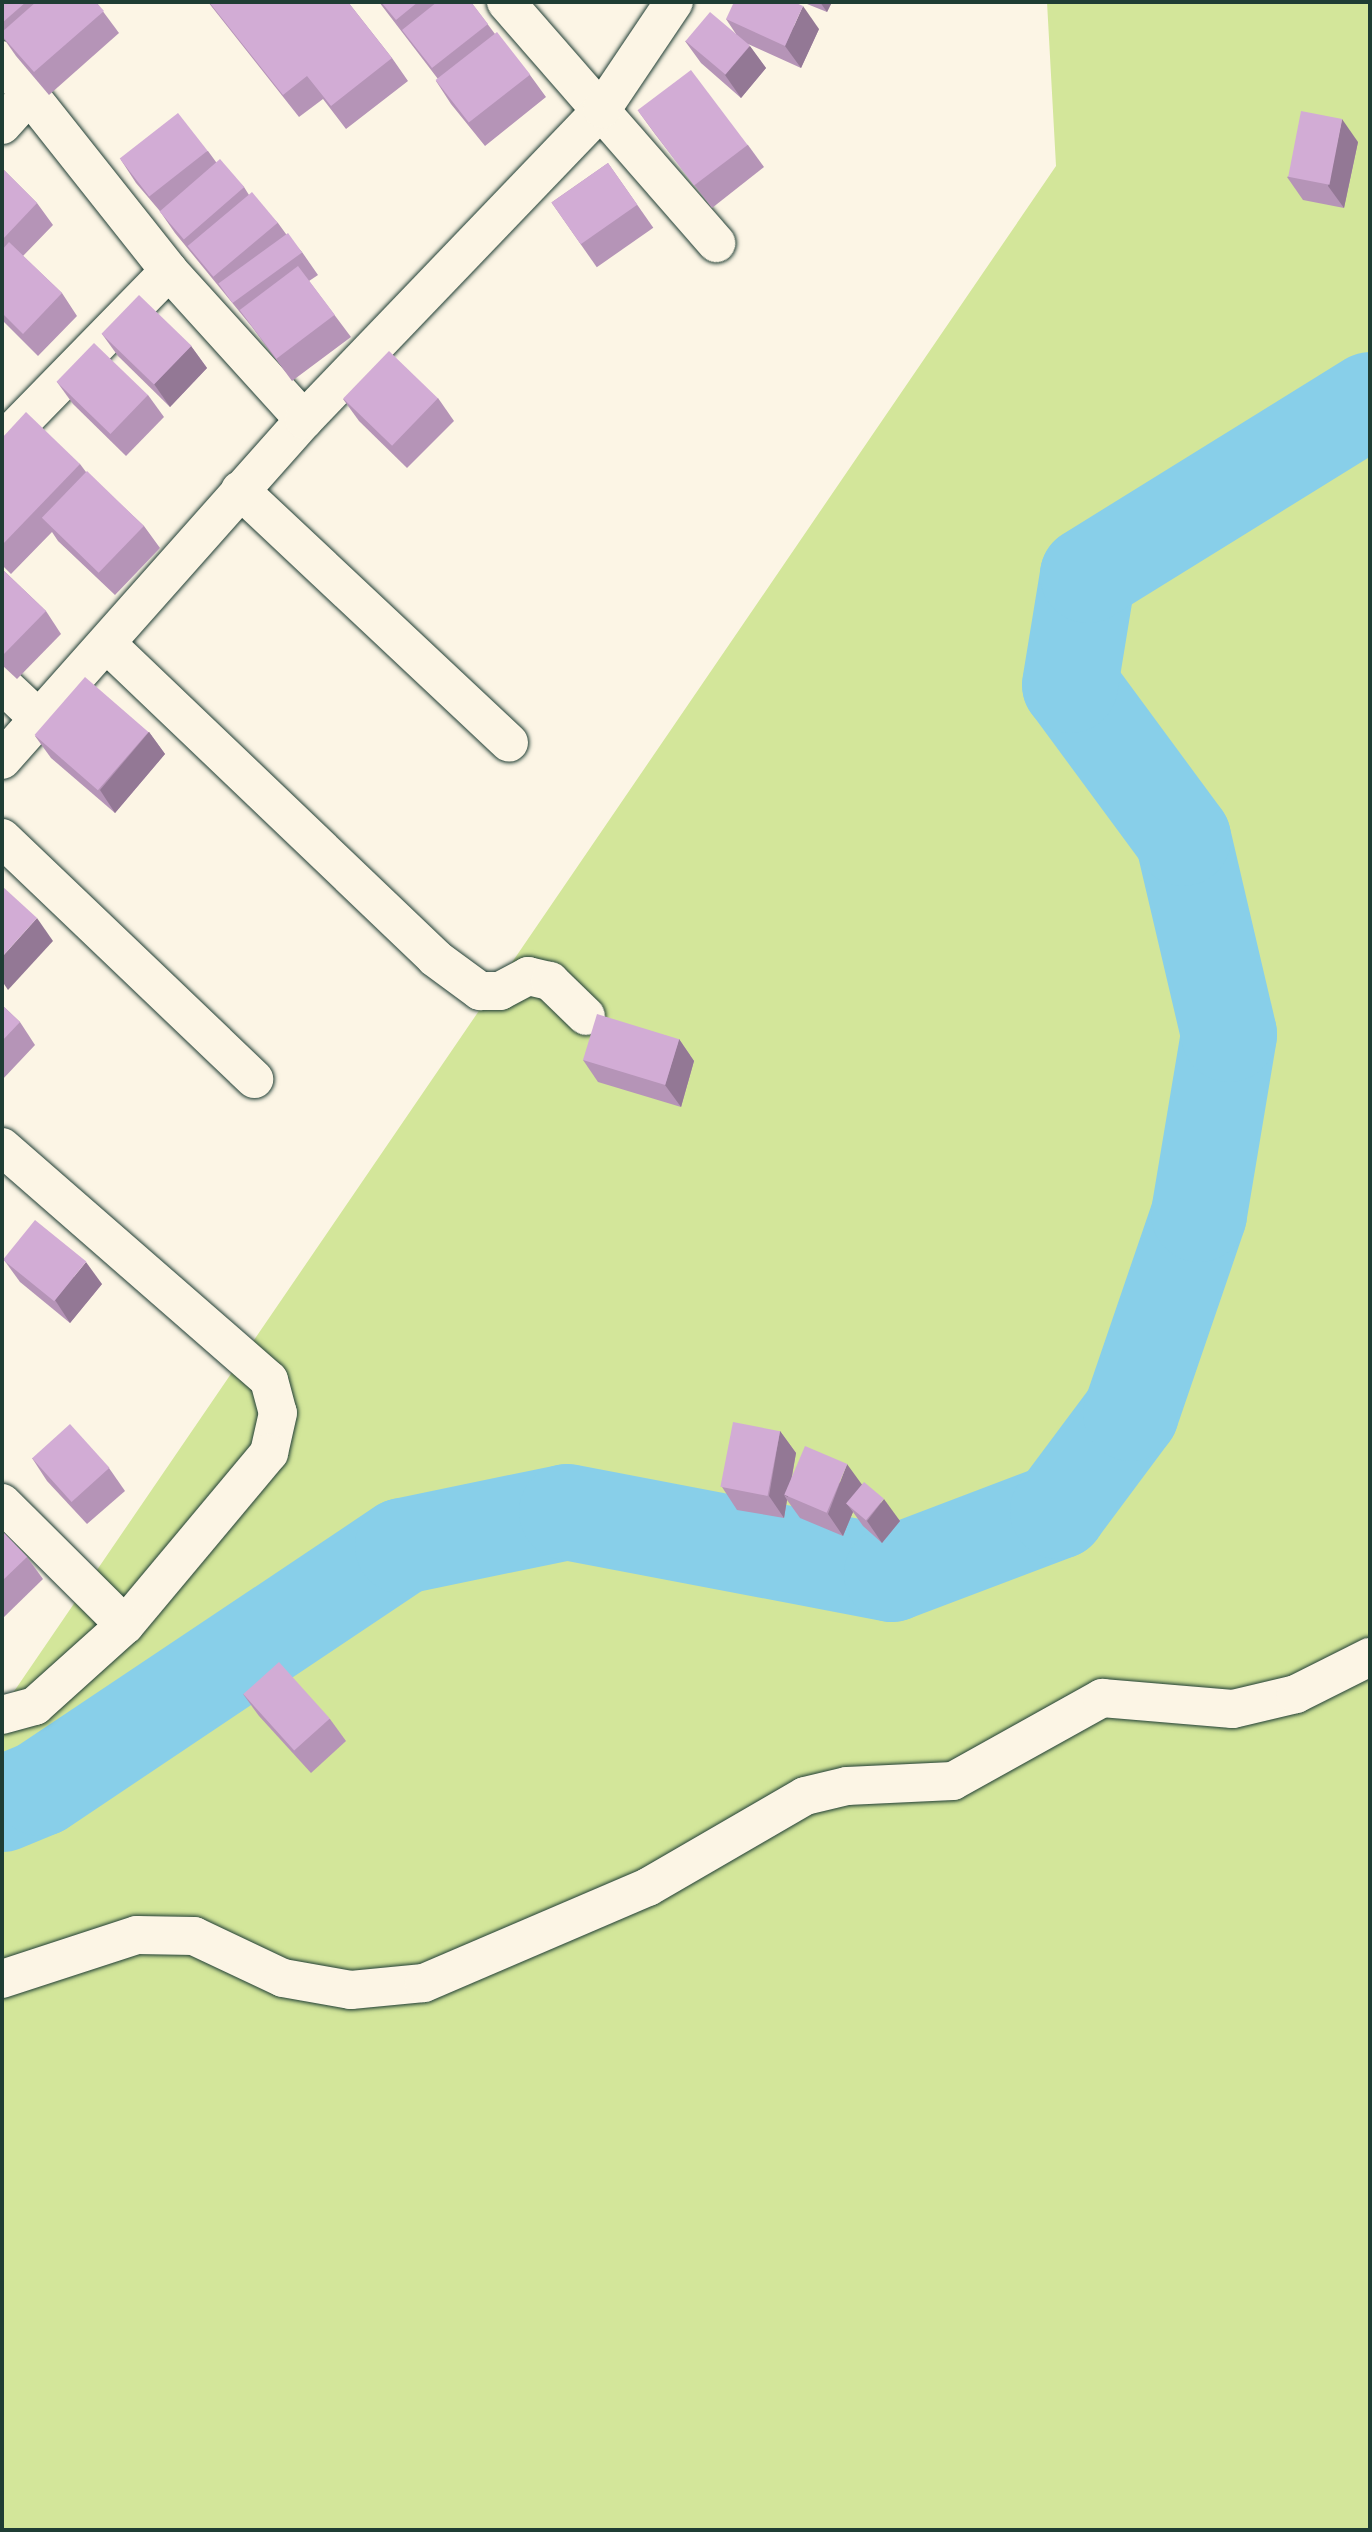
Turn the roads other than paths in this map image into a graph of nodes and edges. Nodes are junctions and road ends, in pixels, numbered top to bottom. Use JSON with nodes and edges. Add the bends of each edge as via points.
{"nodes":[{"id":1,"x":506,"y":2,"type":"edge"},
{"id":2,"x":674,"y":2,"type":"edge"},
{"id":3,"x":2,"y":60,"type":"edge"},
{"id":4,"x":30,"y":94,"type":"junction"},
{"id":5,"x":602,"y":109,"type":"junction"},
{"id":6,"x":2,"y":125,"type":"edge"},
{"id":7,"x":716,"y":243,"type":"dead end"},
{"id":8,"x":169,"y":271,"type":"junction"},
{"id":9,"x":304,"y":420,"type":"junction"},
{"id":10,"x":2,"y":442,"type":"edge"},
{"id":11,"x":240,"y":490,"type":"junction"},
{"id":12,"x":108,"y":645,"type":"junction"},
{"id":13,"x":2,"y":684,"type":"edge"},
{"id":14,"x":38,"y":718,"type":"junction"},
{"id":15,"x":509,"y":743,"type":"dead end"},
{"id":16,"x":2,"y":760,"type":"edge"},
{"id":17,"x":2,"y":838,"type":"edge"},
{"id":18,"x":586,"y":1016,"type":"dead end"},
{"id":19,"x":254,"y":1079,"type":"dead end"},
{"id":20,"x":2,"y":1147,"type":"edge"},
{"id":21,"x":2,"y":1503,"type":"edge"},
{"id":22,"x":125,"y":1625,"type":"junction"},
{"id":23,"x":1370,"y":1657,"type":"edge"},
{"id":24,"x":2,"y":1715,"type":"edge"},
{"id":25,"x":2,"y":1979,"type":"edge"}],
"edges":[{"from":1,"to":5,"type":"street"},
{"from":2,"to":5,"type":"street"},
{"from":3,"to":4,"type":"street"},
{"from":4,"to":6,"type":"street"},
{"from":4,"to":8,"type":"street"},
{"from":5,"to":7,"type":"street"},
{"from":5,"to":9,"type":"street"},
{"from":8,"to":9,"type":"street"},
{"from":8,"to":10,"type":"street"},
{"from":9,"to":11,"type":"street"},
{"from":11,"to":12,"type":"street"},
{"from":11,"to":15,"type":"street"},
{"from":12,"to":14,"type":"street"},
{"from":12,"to":18,"type":"street","via":[[435,958],[480,991],[500,991],[528,976],[550,981]]},
{"from":13,"to":14,"type":"street"},
{"from":14,"to":16,"type":"street"},
{"from":17,"to":19,"type":"street"},
{"from":20,"to":22,"type":"street","via":[[269,1380],[278,1413],[269,1453]]},
{"from":21,"to":22,"type":"street"},
{"from":22,"to":24,"type":"street","via":[[35,1706]]},
{"from":23,"to":25,"type":"street","via":[[1296,1694],[1233,1709],[1102,1698],[953,1781],[847,1786],[805,1796],[648,1887],[424,1983],[351,1990],[283,1978],[194,1936],[136,1935]]}]}
